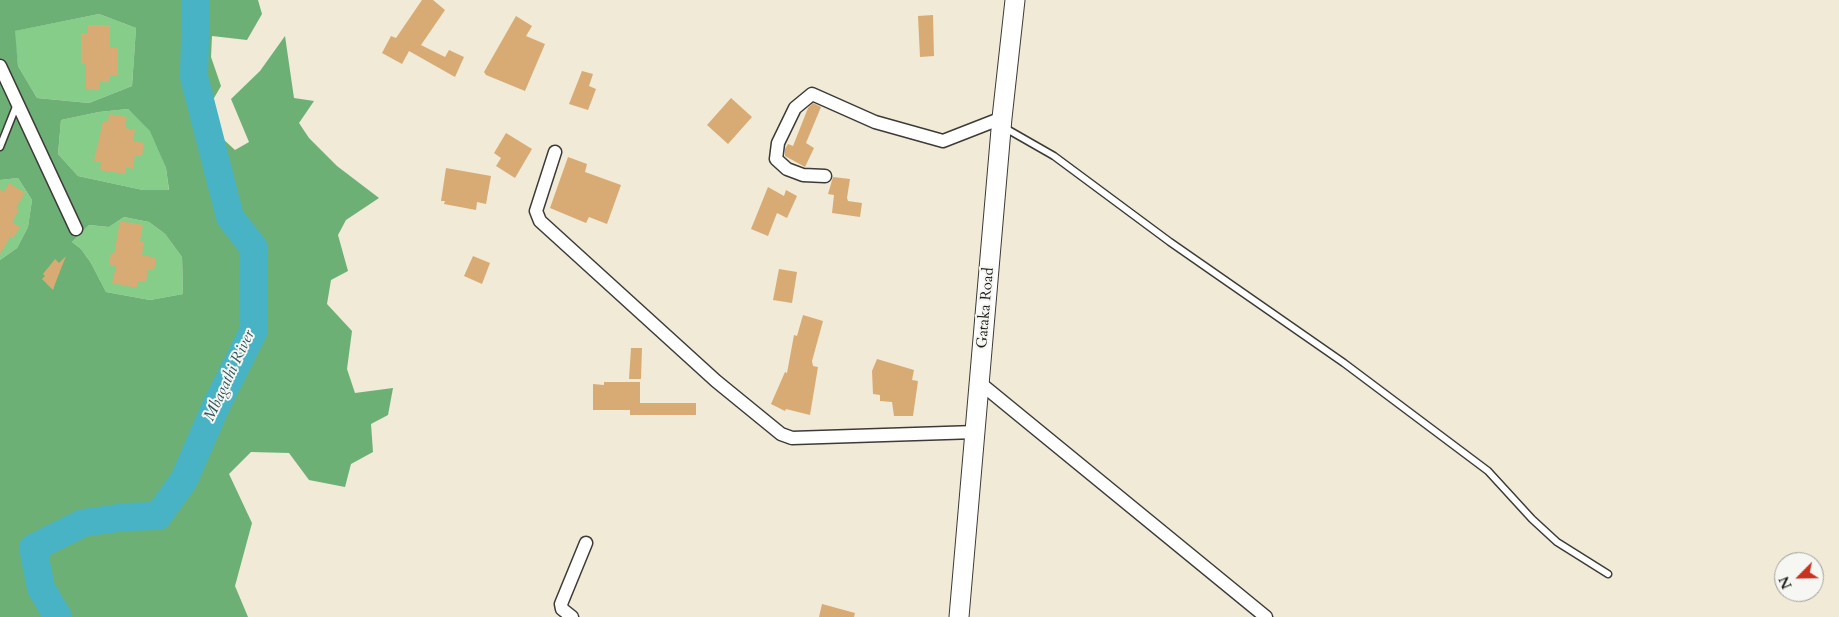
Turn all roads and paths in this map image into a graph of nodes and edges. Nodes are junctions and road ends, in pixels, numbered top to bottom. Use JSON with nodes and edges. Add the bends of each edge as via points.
{"nodes":[{"id":1,"x":1015,"y":0,"type":"edge"},
{"id":2,"x":0,"y":66,"type":"edge"},
{"id":3,"x":17,"y":103,"type":"junction"},
{"id":4,"x":1002,"y":122,"type":"junction"},
{"id":5,"x":0,"y":147,"type":"edge"},
{"id":6,"x":555,"y":152,"type":"dead end"},
{"id":7,"x":825,"y":176,"type":"dead end"},
{"id":8,"x":76,"y":229,"type":"dead end"},
{"id":9,"x":980,"y":383,"type":"junction"},
{"id":10,"x":976,"y":432,"type":"junction"},
{"id":11,"x":586,"y":543,"type":"dead end"},
{"id":12,"x":1608,"y":574,"type":"dead end"},
{"id":13,"x":572,"y":617,"type":"edge"},
{"id":14,"x":959,"y":617,"type":"edge"},
{"id":15,"x":1266,"y":617,"type":"edge"}],
"edges":[{"from":1,"to":4,"type":"street","name":"Gataka Road"},
{"from":2,"to":3,"type":"street"},
{"from":3,"to":5,"type":"lane"},
{"from":3,"to":8,"type":"street"},
{"from":4,"to":7,"type":"street","via":[[943,141],[875,122],[812,94],[795,108],[778,143],[776,159],[788,169],[804,175]]},
{"from":4,"to":9,"type":"street","name":"Gataka Road"},
{"from":4,"to":12,"type":"lane","via":[[1344,363],[1488,471],[1532,520],[1557,542]]},
{"from":6,"to":10,"type":"street","via":[[536,211],[540,221],[716,381],[781,434],[792,438]]},
{"from":9,"to":10,"type":"street","name":"Gataka Road"},
{"from":9,"to":15,"type":"street"},
{"from":10,"to":14,"type":"street","name":"Gataka Road"},
{"from":11,"to":13,"type":"street","via":[[561,604]]}]}
